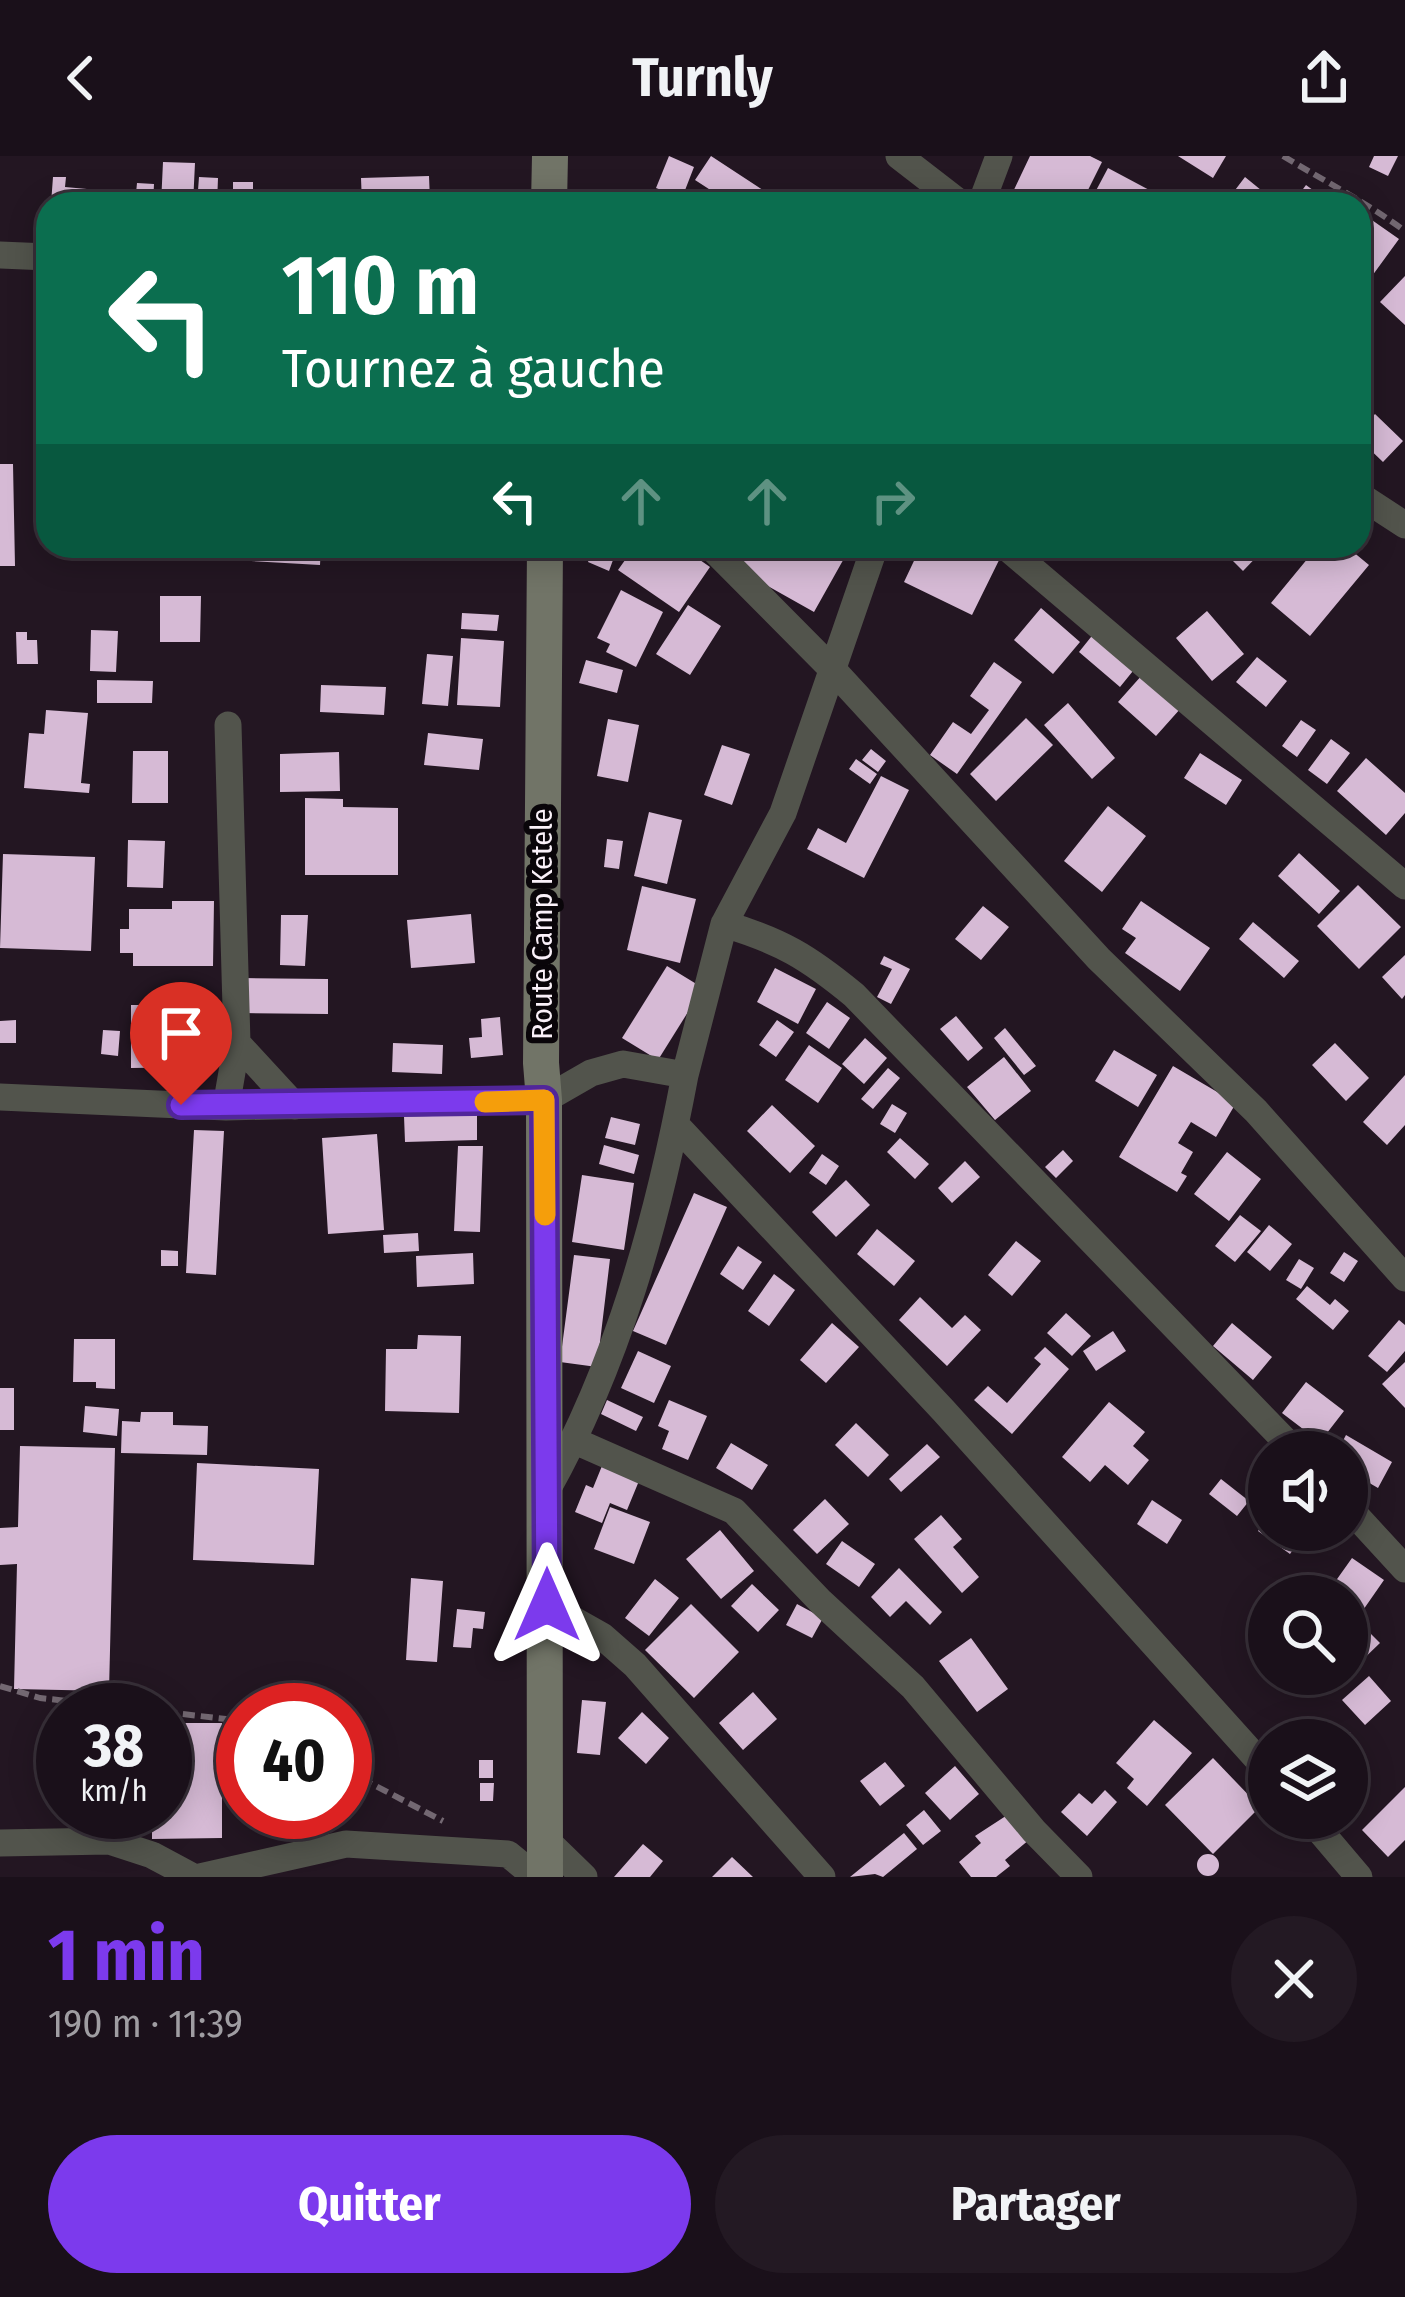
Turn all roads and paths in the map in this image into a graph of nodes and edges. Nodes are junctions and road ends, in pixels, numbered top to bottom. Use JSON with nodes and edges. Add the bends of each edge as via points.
{"nodes":[{"id":1,"x":550,"y":156,"type":"edge"},
{"id":2,"x":899,"y":156,"type":"edge"},
{"id":3,"x":999,"y":156,"type":"edge"},
{"id":4,"x":1282,"y":156,"type":"edge"},
{"id":5,"x":549,"y":192,"type":"edge"},
{"id":6,"x":946,"y":192,"type":"edge"},
{"id":7,"x":986,"y":192,"type":"edge"},
{"id":8,"x":1349,"y":192,"type":"edge"},
{"id":9,"x":1371,"y":206,"type":"edge"},
{"id":10,"x":1405,"y":231,"type":"edge"},
{"id":11,"x":0,"y":255,"type":"edge"},
{"id":12,"x":36,"y":256,"type":"edge"},
{"id":13,"x":1371,"y":503,"type":"edge"},
{"id":14,"x":1405,"y":525,"type":"edge"},
{"id":15,"x":545,"y":558,"type":"edge"},
{"id":16,"x":722,"y":558,"type":"edge"},
{"id":17,"x":871,"y":558,"type":"edge"},
{"id":18,"x":1019,"y":558,"type":"edge"},
{"id":19,"x":834,"y":671,"type":"junction"},
{"id":20,"x":228,"y":725,"type":"dead end"},
{"id":21,"x":1405,"y":886,"type":"edge"},
{"id":22,"x":724,"y":924,"type":"junction"},
{"id":23,"x":237,"y":1043,"type":"junction"},
{"id":24,"x":685,"y":1075,"type":"junction"},
{"id":25,"x":0,"y":1099,"type":"edge"},
{"id":26,"x":544,"y":1100,"type":"junction"},
{"id":27,"x":295,"y":1106,"type":"junction"},
{"id":28,"x":226,"y":1107,"type":"junction"},
{"id":29,"x":676,"y":1125,"type":"junction"},
{"id":30,"x":1405,"y":1278,"type":"edge"},
{"id":31,"x":1276,"y":1431,"type":"edge"},
{"id":32,"x":575,"y":1441,"type":"junction"},
{"id":33,"x":546,"y":1492,"type":"junction"},
{"id":34,"x":1368,"y":1529,"type":"edge"},
{"id":35,"x":1405,"y":1569,"type":"edge"},
{"id":36,"x":547,"y":1605,"type":"junction"},
{"id":37,"x":0,"y":1686,"type":"edge"},
{"id":38,"x":36,"y":1697,"type":"edge"},
{"id":39,"x":1248,"y":1749,"type":"edge"},
{"id":40,"x":372,"y":1784,"type":"edge"},
{"id":41,"x":447,"y":1822,"type":"dead end"},
{"id":42,"x":1327,"y":1839,"type":"edge"},
{"id":43,"x":0,"y":1843,"type":"edge"},
{"id":44,"x":546,"y":1859,"type":"edge"},
{"id":45,"x":196,"y":1877,"type":"edge"},
{"id":46,"x":536,"y":1877,"type":"edge"},
{"id":47,"x":584,"y":1877,"type":"edge"},
{"id":48,"x":822,"y":1877,"type":"edge"},
{"id":49,"x":1079,"y":1877,"type":"edge"},
{"id":50,"x":1359,"y":1877,"type":"edge"}],
"edges":[{"from":1,"to":5,"type":"street"},
{"from":2,"to":6,"type":"street"},
{"from":3,"to":7,"type":"street"},
{"from":4,"to":8,"type":"path"},
{"from":9,"to":10,"type":"path"},
{"from":11,"to":12,"type":"street"},
{"from":13,"to":14,"type":"street"},
{"from":15,"to":26,"type":"street","name":"Route Camp Ketele"},
{"from":16,"to":19,"type":"street"},
{"from":17,"to":19,"type":"street"},
{"from":18,"to":21,"type":"street"},
{"from":19,"to":22,"type":"street","via":[[783,814]]},
{"from":19,"to":30,"type":"street"},
{"from":20,"to":23,"type":"street"},
{"from":22,"to":24,"type":"street"},
{"from":22,"to":31,"type":"street","via":[[776,940],[854,994]]},
{"from":23,"to":27,"type":"street"},
{"from":23,"to":28,"type":"street"},
{"from":24,"to":26,"type":"street","via":[[623,1064]]},
{"from":24,"to":29,"type":"street"},
{"from":25,"to":28,"type":"street"},
{"from":26,"to":27,"type":"street"},
{"from":26,"to":33,"type":"street","name":"Route Camp Ketele"},
{"from":27,"to":28,"type":"street"},
{"from":29,"to":32,"type":"street","via":[[635,1283]]},
{"from":29,"to":39,"type":"street"},
{"from":32,"to":33,"type":"street"},
{"from":32,"to":49,"type":"street","via":[[734,1511],[913,1687]]},
{"from":33,"to":36,"type":"street","name":"Route Camp Ketele"},
{"from":34,"to":35,"type":"street"},
{"from":36,"to":44,"type":"street","name":"Route Camp Ketele"},
{"from":36,"to":48,"type":"street","via":[[635,1665]]},
{"from":37,"to":38,"type":"path"},
{"from":40,"to":41,"type":"path"},
{"from":42,"to":50,"type":"street"},
{"from":43,"to":45,"type":"street","via":[[109,1841]]},
{"from":44,"to":47,"type":"street"},
{"from":45,"to":46,"type":"street","via":[[346,1844],[508,1854]]}]}
